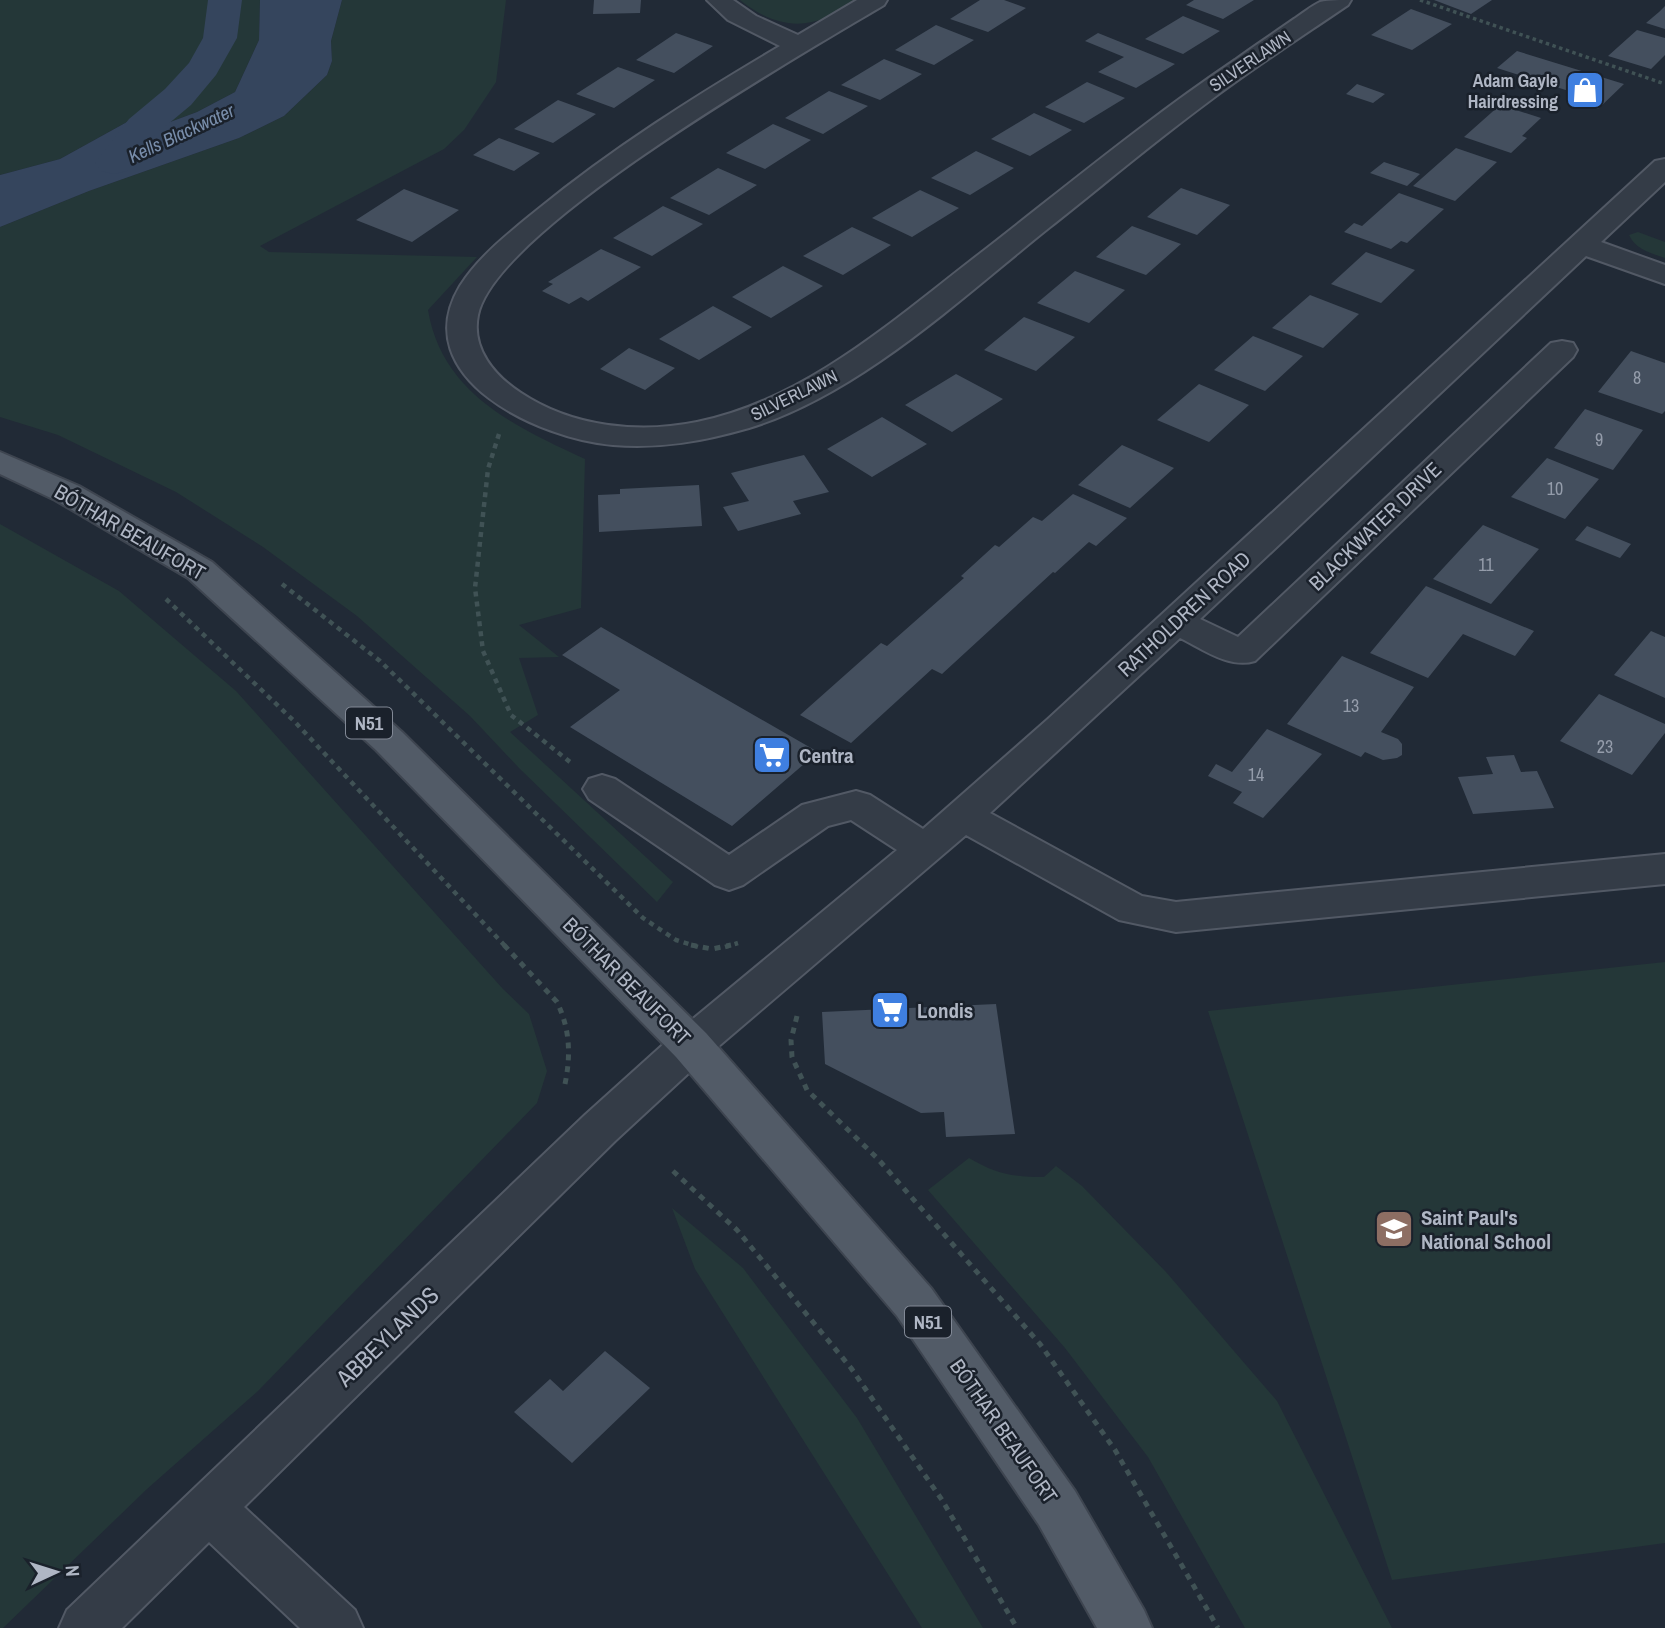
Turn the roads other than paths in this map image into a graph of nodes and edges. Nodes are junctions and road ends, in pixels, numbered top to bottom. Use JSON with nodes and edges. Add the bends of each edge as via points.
{"nodes":[{"id":1,"x":719,"y":0,"type":"edge"},
{"id":2,"x":875,"y":0,"type":"edge"},
{"id":3,"x":1339,"y":0,"type":"edge"},
{"id":4,"x":800,"y":44,"type":"junction"},
{"id":5,"x":1665,"y":167,"type":"edge"},
{"id":6,"x":1581,"y":245,"type":"junction"},
{"id":7,"x":1665,"y":275,"type":"edge"},
{"id":8,"x":1562,"y":350,"type":"dead end"},
{"id":9,"x":0,"y":462,"type":"edge"},
{"id":10,"x":1176,"y":622,"type":"junction"},
{"id":11,"x":603,"y":789,"type":"road end"},
{"id":12,"x":963,"y":816,"type":"junction"},
{"id":13,"x":925,"y":849,"type":"junction"},
{"id":14,"x":1665,"y":869,"type":"edge"},
{"id":15,"x":691,"y":1045,"type":"junction"},
{"id":16,"x":209,"y":1507,"type":"junction"},
{"id":17,"x":85,"y":1628,"type":"edge"},
{"id":18,"x":337,"y":1628,"type":"edge"},
{"id":19,"x":1126,"y":1628,"type":"edge"}],
"edges":[{"from":1,"to":4,"type":"street","via":[[730,12]]},
{"from":2,"to":4,"type":"street","name":"SILVERLAWN"},
{"from":3,"to":4,"type":"street","name":"SILVERLAWN","via":[[1200,95],[895,334],[805,394],[752,417],[689,434],[633,439],[578,430],[524,409],[496,390],[470,362],[459,323],[472,290],[508,250],[574,192],[648,139]]},
{"from":5,"to":6,"type":"street","name":"RATHOLDREN ROAD"},
{"from":6,"to":7,"type":"street"},
{"from":6,"to":10,"type":"street","name":"RATHOLDREN ROAD"},
{"from":8,"to":10,"type":"street","name":"BLACKWATER DRIVE","via":[[1242,653]]},
{"from":9,"to":15,"type":"main road","name":"BÓTHAR BEAUFORT","number":"N51","via":[[67,493],[200,570],[389,741]]},
{"from":10,"to":12,"type":"street","name":"RATHOLDREN ROAD"},
{"from":11,"to":13,"type":"street","via":[[729,875],[816,815],[856,805]]},
{"from":12,"to":13,"type":"street","name":"RATHOLDREN ROAD"},
{"from":12,"to":14,"type":"street","via":[[1133,909],[1176,917]]},
{"from":13,"to":15,"type":"street","name":"RATHOLDREN ROAD"},
{"from":15,"to":16,"type":"street","name":"ABBEYLANDS"},
{"from":15,"to":19,"type":"main road","name":"BÓTHAR BEAUFORT","number":"N51","via":[[914,1302],[1057,1508]]},
{"from":16,"to":17,"type":"street","name":"ABBEYLANDS"},
{"from":16,"to":18,"type":"street"}]}
